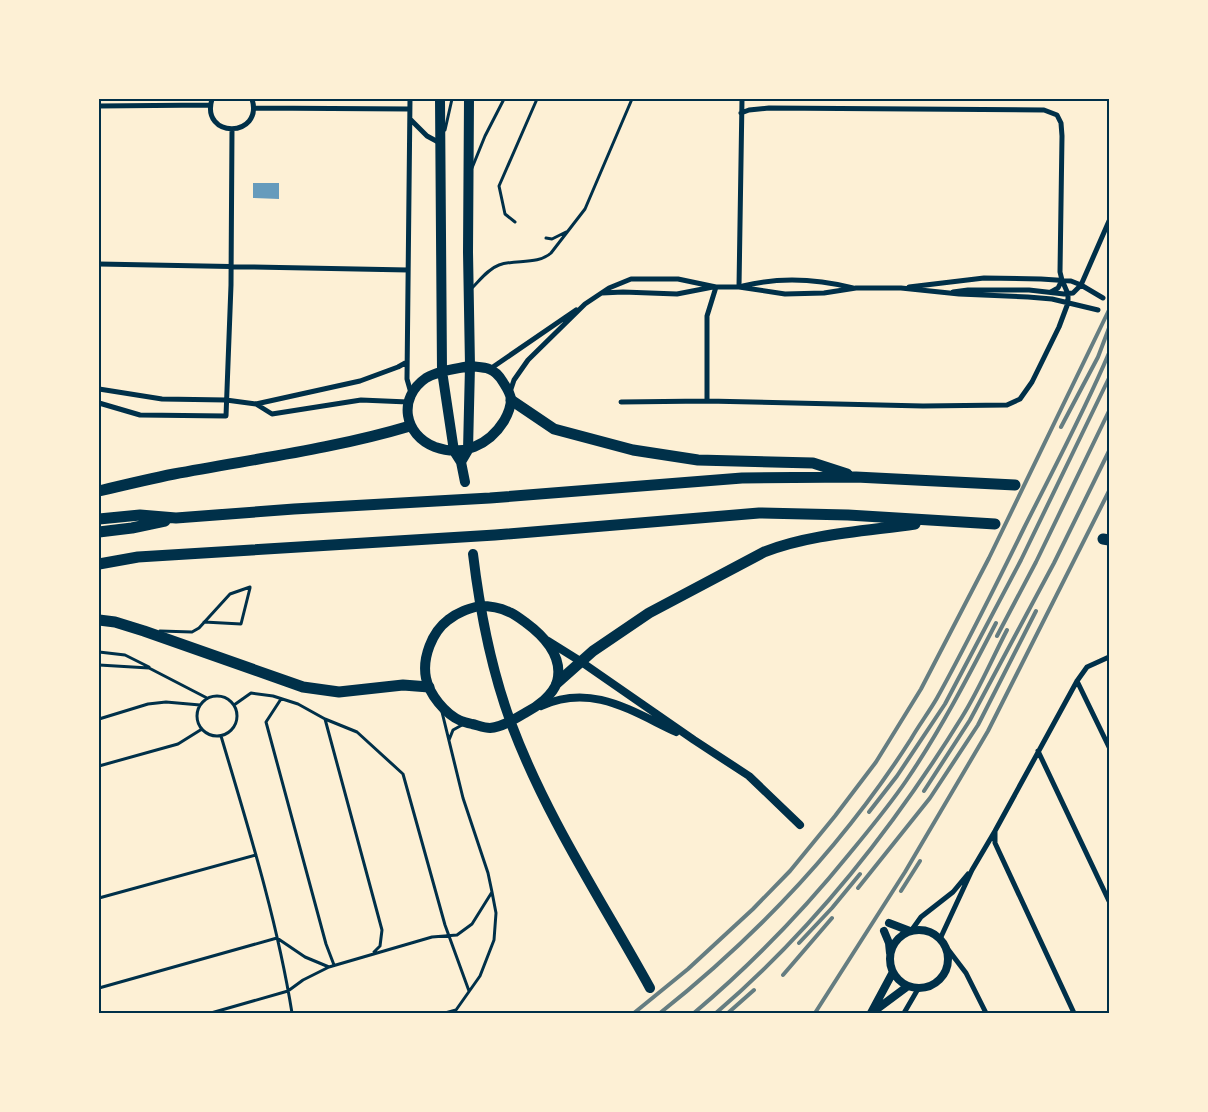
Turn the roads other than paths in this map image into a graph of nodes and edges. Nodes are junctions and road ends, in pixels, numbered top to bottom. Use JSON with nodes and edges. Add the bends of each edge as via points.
{"nodes":[{"id":1,"x":212,"y":99,"type":"edge"},
{"id":2,"x":252,"y":99,"type":"edge"},
{"id":3,"x":410,"y":99,"type":"edge"},
{"id":4,"x":440,"y":99,"type":"edge"},
{"id":5,"x":452,"y":99,"type":"edge"},
{"id":6,"x":469,"y":99,"type":"edge"},
{"id":7,"x":504,"y":99,"type":"edge"},
{"id":8,"x":537,"y":99,"type":"edge"},
{"id":9,"x":632,"y":99,"type":"edge"},
{"id":10,"x":742,"y":99,"type":"edge"},
{"id":11,"x":210,"y":105,"type":"junction"},
{"id":12,"x":99,"y":106,"type":"edge"},
{"id":13,"x":254,"y":108,"type":"junction"},
{"id":14,"x":409,"y":109,"type":"junction"},
{"id":15,"x":741,"y":113,"type":"junction"},
{"id":16,"x":410,"y":119,"type":"junction"},
{"id":17,"x":232,"y":129,"type":"junction"},
{"id":18,"x":441,"y":144,"type":"junction"},
{"id":19,"x":468,"y":178,"type":"junction"},
{"id":20,"x":1109,"y":221,"type":"edge"},
{"id":21,"x":515,"y":222,"type":"dead end"},
{"id":22,"x":570,"y":230,"type":"junction"},
{"id":23,"x":546,"y":238,"type":"dead end"},
{"id":24,"x":99,"y":264,"type":"edge"},
{"id":25,"x":230,"y":266,"type":"junction"},
{"id":26,"x":408,"y":270,"type":"junction"},
{"id":27,"x":1062,"y":280,"type":"junction"},
{"id":28,"x":1081,"y":285,"type":"junction"},
{"id":29,"x":716,"y":287,"type":"junction"},
{"id":30,"x":739,"y":287,"type":"junction"},
{"id":31,"x":856,"y":288,"type":"junction"},
{"id":32,"x":901,"y":288,"type":"junction"},
{"id":33,"x":470,"y":290,"type":"junction"},
{"id":34,"x":1050,"y":292,"type":"junction"},
{"id":35,"x":602,"y":293,"type":"junction"},
{"id":36,"x":947,"y":293,"type":"junction"},
{"id":37,"x":1068,"y":294,"type":"junction"},
{"id":38,"x":1103,"y":298,"type":"dead end"},
{"id":39,"x":1068,"y":303,"type":"junction"},
{"id":40,"x":585,"y":304,"type":"junction"},
{"id":41,"x":1098,"y":310,"type":"dead end"},
{"id":42,"x":407,"y":362,"type":"junction"},
{"id":43,"x":470,"y":366,"type":"junction"},
{"id":44,"x":490,"y":369,"type":"junction"},
{"id":45,"x":442,"y":371,"type":"junction"},
{"id":46,"x":99,"y":390,"type":"edge"},
{"id":47,"x":510,"y":396,"type":"junction"},
{"id":48,"x":409,"y":398,"type":"junction"},
{"id":49,"x":226,"y":400,"type":"junction"},
{"id":50,"x":707,"y":401,"type":"junction"},
{"id":51,"x":621,"y":402,"type":"dead end"},
{"id":52,"x":99,"y":403,"type":"edge"},
{"id":53,"x":256,"y":404,"type":"junction"},
{"id":54,"x":410,"y":426,"type":"junction"},
{"id":55,"x":468,"y":450,"type":"junction"},
{"id":56,"x":454,"y":451,"type":"junction"},
{"id":57,"x":461,"y":462,"type":"junction"},
{"id":58,"x":856,"y":477,"type":"junction"},
{"id":59,"x":464,"y":482,"type":"dead end"},
{"id":60,"x":1015,"y":484,"type":"dead end"},
{"id":61,"x":99,"y":491,"type":"edge"},
{"id":62,"x":176,"y":518,"type":"junction"},
{"id":63,"x":99,"y":519,"type":"edge"},
{"id":64,"x":942,"y":520,"type":"junction"},
{"id":65,"x":995,"y":524,"type":"dead end"},
{"id":66,"x":99,"y":532,"type":"edge"},
{"id":67,"x":473,"y":554,"type":"dead end"},
{"id":68,"x":99,"y":564,"type":"edge"},
{"id":69,"x":479,"y":606,"type":"junction"},
{"id":70,"x":99,"y":620,"type":"edge"},
{"id":71,"x":204,"y":622,"type":"junction"},
{"id":72,"x":144,"y":631,"type":"junction"},
{"id":73,"x":546,"y":640,"type":"junction"},
{"id":74,"x":99,"y":652,"type":"edge"},
{"id":75,"x":1109,"y":657,"type":"edge"},
{"id":76,"x":580,"y":661,"type":"junction"},
{"id":77,"x":99,"y":665,"type":"edge"},
{"id":78,"x":149,"y":668,"type":"junction"},
{"id":79,"x":1078,"y":681,"type":"junction"},
{"id":80,"x":557,"y":683,"type":"junction"},
{"id":81,"x":429,"y":687,"type":"junction"},
{"id":82,"x":207,"y":698,"type":"junction"},
{"id":83,"x":281,"y":699,"type":"junction"},
{"id":84,"x":200,"y":705,"type":"junction"},
{"id":85,"x":234,"y":705,"type":"junction"},
{"id":86,"x":441,"y":707,"type":"junction"},
{"id":87,"x":530,"y":711,"type":"junction"},
{"id":88,"x":325,"y":718,"type":"junction"},
{"id":89,"x":99,"y":719,"type":"edge"},
{"id":90,"x":511,"y":722,"type":"junction"},
{"id":91,"x":471,"y":724,"type":"junction"},
{"id":92,"x":202,"y":729,"type":"junction"},
{"id":93,"x":221,"y":736,"type":"junction"},
{"id":94,"x":694,"y":740,"type":"junction"},
{"id":95,"x":449,"y":741,"type":"junction"},
{"id":96,"x":1109,"y":748,"type":"edge"},
{"id":97,"x":1038,"y":751,"type":"junction"},
{"id":98,"x":99,"y":766,"type":"edge"},
{"id":99,"x":800,"y":825,"type":"dead end"},
{"id":100,"x":995,"y":831,"type":"junction"},
{"id":101,"x":256,"y":855,"type":"junction"},
{"id":102,"x":972,"y":870,"type":"junction"},
{"id":103,"x":492,"y":892,"type":"junction"},
{"id":104,"x":99,"y":898,"type":"edge"},
{"id":105,"x":1109,"y":901,"type":"edge"},
{"id":106,"x":890,"y":923,"type":"dead end"},
{"id":107,"x":884,"y":931,"type":"dead end"},
{"id":108,"x":910,"y":931,"type":"junction"},
{"id":109,"x":448,"y":935,"type":"junction"},
{"id":110,"x":278,"y":938,"type":"junction"},
{"id":111,"x":940,"y":939,"type":"junction"},
{"id":112,"x":947,"y":948,"type":"junction"},
{"id":113,"x":372,"y":954,"type":"junction"},
{"id":114,"x":890,"y":955,"type":"junction"},
{"id":115,"x":334,"y":964,"type":"junction"},
{"id":116,"x":329,"y":966,"type":"junction"},
{"id":117,"x":893,"y":972,"type":"junction"},
{"id":118,"x":908,"y":986,"type":"junction"},
{"id":119,"x":99,"y":988,"type":"edge"},
{"id":120,"x":650,"y":988,"type":"dead end"},
{"id":121,"x":918,"y":989,"type":"junction"},
{"id":122,"x":288,"y":991,"type":"junction"},
{"id":123,"x":469,"y":991,"type":"junction"},
{"id":124,"x":211,"y":1013,"type":"edge"},
{"id":125,"x":292,"y":1013,"type":"edge"},
{"id":126,"x":445,"y":1013,"type":"edge"},
{"id":127,"x":871,"y":1013,"type":"edge"},
{"id":128,"x":904,"y":1013,"type":"edge"},
{"id":129,"x":986,"y":1013,"type":"edge"},
{"id":130,"x":1074,"y":1013,"type":"edge"}],
"edges":[{"from":1,"to":11,"type":"street"},
{"from":2,"to":13,"type":"street"},
{"from":3,"to":14,"type":"street"},
{"from":4,"to":18,"type":"main road"},
{"from":5,"to":18,"type":"lane"},
{"from":6,"to":19,"type":"main road"},
{"from":7,"to":19,"type":"lane"},
{"from":8,"to":21,"type":"lane","via":[[499,186],[505,214]]},
{"from":9,"to":22,"type":"lane","via":[[585,209]]},
{"from":10,"to":15,"type":"street"},
{"from":11,"to":12,"type":"street"},
{"from":11,"to":17,"type":"street","via":[[210,112],[218,124]]},
{"from":13,"to":14,"type":"street"},
{"from":13,"to":17,"type":"street","via":[[249,120]]},
{"from":14,"to":16,"type":"street"},
{"from":15,"to":27,"type":"street","via":[[778,108],[1044,110],[1057,115],[1062,136]]},
{"from":15,"to":30,"type":"street"},
{"from":16,"to":18,"type":"street","via":[[427,136]]},
{"from":16,"to":26,"type":"street"},
{"from":17,"to":25,"type":"street"},
{"from":18,"to":45,"type":"main road"},
{"from":19,"to":33,"type":"main road"},
{"from":20,"to":28,"type":"street"},
{"from":22,"to":23,"type":"lane","via":[[552,239]]},
{"from":22,"to":33,"type":"lane","via":[[546,257],[498,265]]},
{"from":24,"to":25,"type":"street"},
{"from":25,"to":26,"type":"street"},
{"from":25,"to":49,"type":"street"},
{"from":26,"to":42,"type":"street"},
{"from":27,"to":28,"type":"street"},
{"from":27,"to":32,"type":"street","via":[[984,278]]},
{"from":27,"to":34,"type":"street","via":[[1058,288]]},
{"from":27,"to":37,"type":"street"},
{"from":28,"to":37,"type":"street"},
{"from":28,"to":38,"type":"street"},
{"from":29,"to":30,"type":"street"},
{"from":29,"to":35,"type":"street","via":[[677,294]]},
{"from":29,"to":35,"type":"street","via":[[678,279],[640,279],[623,281]]},
{"from":29,"to":50,"type":"street","via":[[707,316]]},
{"from":30,"to":31,"type":"street","via":[[779,294]]},
{"from":30,"to":31,"type":"street","via":[[785,280]]},
{"from":31,"to":32,"type":"street"},
{"from":32,"to":36,"type":"street"},
{"from":33,"to":43,"type":"main road"},
{"from":34,"to":36,"type":"street","via":[[968,290]]},
{"from":34,"to":37,"type":"street"},
{"from":35,"to":40,"type":"street"},
{"from":36,"to":39,"type":"street","via":[[1028,296]]},
{"from":37,"to":39,"type":"street"},
{"from":39,"to":41,"type":"street"},
{"from":39,"to":50,"type":"street","via":[[1032,382],[1020,399],[1007,405]]},
{"from":40,"to":44,"type":"street"},
{"from":40,"to":47,"type":"street","via":[[528,360],[514,380]]},
{"from":42,"to":48,"type":"street"},
{"from":42,"to":53,"type":"street","via":[[360,381]]},
{"from":43,"to":44,"type":"main road"},
{"from":43,"to":45,"type":"main road"},
{"from":43,"to":55,"type":"main road"},
{"from":44,"to":47,"type":"main road","via":[[500,377]]},
{"from":45,"to":48,"type":"main road","via":[[420,383]]},
{"from":45,"to":56,"type":"main road"},
{"from":46,"to":49,"type":"street","via":[[162,399]]},
{"from":47,"to":55,"type":"main road","via":[[507,416],[500,428],[489,439]]},
{"from":47,"to":58,"type":"highway","via":[[554,429],[633,450],[698,460],[813,463]]},
{"from":48,"to":53,"type":"street","via":[[361,400],[272,414]]},
{"from":48,"to":54,"type":"main road"},
{"from":49,"to":52,"type":"street","via":[[226,416],[140,415]]},
{"from":49,"to":53,"type":"street"},
{"from":50,"to":51,"type":"street"},
{"from":54,"to":56,"type":"main road","via":[[428,444]]},
{"from":54,"to":61,"type":"highway","via":[[323,448],[172,474]]},
{"from":55,"to":56,"type":"main road"},
{"from":55,"to":57,"type":"main road"},
{"from":56,"to":57,"type":"main road"},
{"from":57,"to":59,"type":"main road"},
{"from":58,"to":60,"type":"highway"},
{"from":58,"to":62,"type":"highway","via":[[742,478]]},
{"from":62,"to":63,"type":"highway","via":[[140,515]]},
{"from":62,"to":66,"type":"highway"},
{"from":64,"to":65,"type":"highway"},
{"from":64,"to":68,"type":"highway","via":[[759,513],[495,535],[138,557]]},
{"from":64,"to":76,"type":"highway","via":[[802,540],[764,552],[650,612]]},
{"from":67,"to":69,"type":"main road"},
{"from":69,"to":73,"type":"main road","via":[[510,612]]},
{"from":69,"to":81,"type":"main road","via":[[454,616],[435,634],[428,651],[426,677]]},
{"from":69,"to":90,"type":"main road"},
{"from":70,"to":72,"type":"highway"},
{"from":71,"to":71,"type":"lane","via":[[230,594],[250,587],[241,624]]},
{"from":71,"to":72,"type":"lane","via":[[192,632]]},
{"from":72,"to":81,"type":"highway","via":[[303,687],[339,692],[403,685]]},
{"from":73,"to":76,"type":"street"},
{"from":73,"to":80,"type":"main road","via":[[556,656]]},
{"from":74,"to":78,"type":"lane","via":[[125,654]]},
{"from":75,"to":79,"type":"street","via":[[1087,667]]},
{"from":76,"to":80,"type":"highway"},
{"from":76,"to":94,"type":"street"},
{"from":77,"to":78,"type":"lane"},
{"from":78,"to":82,"type":"lane"},
{"from":79,"to":96,"type":"street"},
{"from":79,"to":97,"type":"street"},
{"from":80,"to":87,"type":"main road","via":[[548,696]]},
{"from":81,"to":86,"type":"main road"},
{"from":82,"to":84,"type":"lane"},
{"from":82,"to":85,"type":"lane","via":[[223,696]]},
{"from":83,"to":85,"type":"lane","via":[[251,693]]},
{"from":83,"to":88,"type":"lane"},
{"from":83,"to":115,"type":"lane","via":[[266,722]]},
{"from":84,"to":89,"type":"lane","via":[[157,703]]},
{"from":84,"to":92,"type":"lane","via":[[197,719]]},
{"from":85,"to":93,"type":"lane","via":[[235,725]]},
{"from":86,"to":91,"type":"main road","via":[[460,721]]},
{"from":86,"to":95,"type":"lane"},
{"from":87,"to":90,"type":"main road"},
{"from":87,"to":94,"type":"street","via":[[565,697],[593,697]]},
{"from":88,"to":109,"type":"lane","via":[[358,732],[403,774]]},
{"from":88,"to":113,"type":"lane","via":[[382,930],[380,946]]},
{"from":90,"to":91,"type":"main road","via":[[491,728]]},
{"from":90,"to":120,"type":"main road","via":[[527,762],[577,861]]},
{"from":91,"to":95,"type":"lane","via":[[453,730]]},
{"from":92,"to":93,"type":"lane","via":[[207,734]]},
{"from":92,"to":98,"type":"lane","via":[[178,744]]},
{"from":93,"to":101,"type":"lane"},
{"from":94,"to":99,"type":"street","via":[[749,776]]},
{"from":95,"to":103,"type":"lane"},
{"from":97,"to":100,"type":"street"},
{"from":97,"to":105,"type":"street"},
{"from":100,"to":102,"type":"street"},
{"from":100,"to":130,"type":"street","via":[[995,842]]},
{"from":101,"to":104,"type":"lane"},
{"from":101,"to":110,"type":"lane"},
{"from":102,"to":108,"type":"street"},
{"from":102,"to":111,"type":"street"},
{"from":103,"to":109,"type":"lane","via":[[472,924],[457,935]]},
{"from":103,"to":123,"type":"lane","via":[[496,913],[494,940],[480,976]]},
{"from":106,"to":108,"type":"street"},
{"from":107,"to":114,"type":"street","via":[[890,943]]},
{"from":108,"to":111,"type":"street","via":[[927,931]]},
{"from":108,"to":114,"type":"street","via":[[897,940]]},
{"from":109,"to":113,"type":"lane"},
{"from":109,"to":123,"type":"lane"},
{"from":110,"to":116,"type":"lane","via":[[305,957]]},
{"from":110,"to":119,"type":"lane"},
{"from":110,"to":122,"type":"lane"},
{"from":111,"to":112,"type":"street"},
{"from":112,"to":121,"type":"street","via":[[948,968],[943,977],[928,988]]},
{"from":112,"to":129,"type":"street","via":[[966,973]]},
{"from":113,"to":115,"type":"lane"},
{"from":114,"to":117,"type":"street"},
{"from":115,"to":116,"type":"lane"},
{"from":116,"to":122,"type":"lane"},
{"from":117,"to":118,"type":"street"},
{"from":117,"to":127,"type":"street"},
{"from":118,"to":121,"type":"street"},
{"from":118,"to":127,"type":"street"},
{"from":121,"to":128,"type":"street"},
{"from":122,"to":124,"type":"lane"},
{"from":122,"to":125,"type":"lane"},
{"from":123,"to":126,"type":"lane","via":[[456,1010]]}]}
